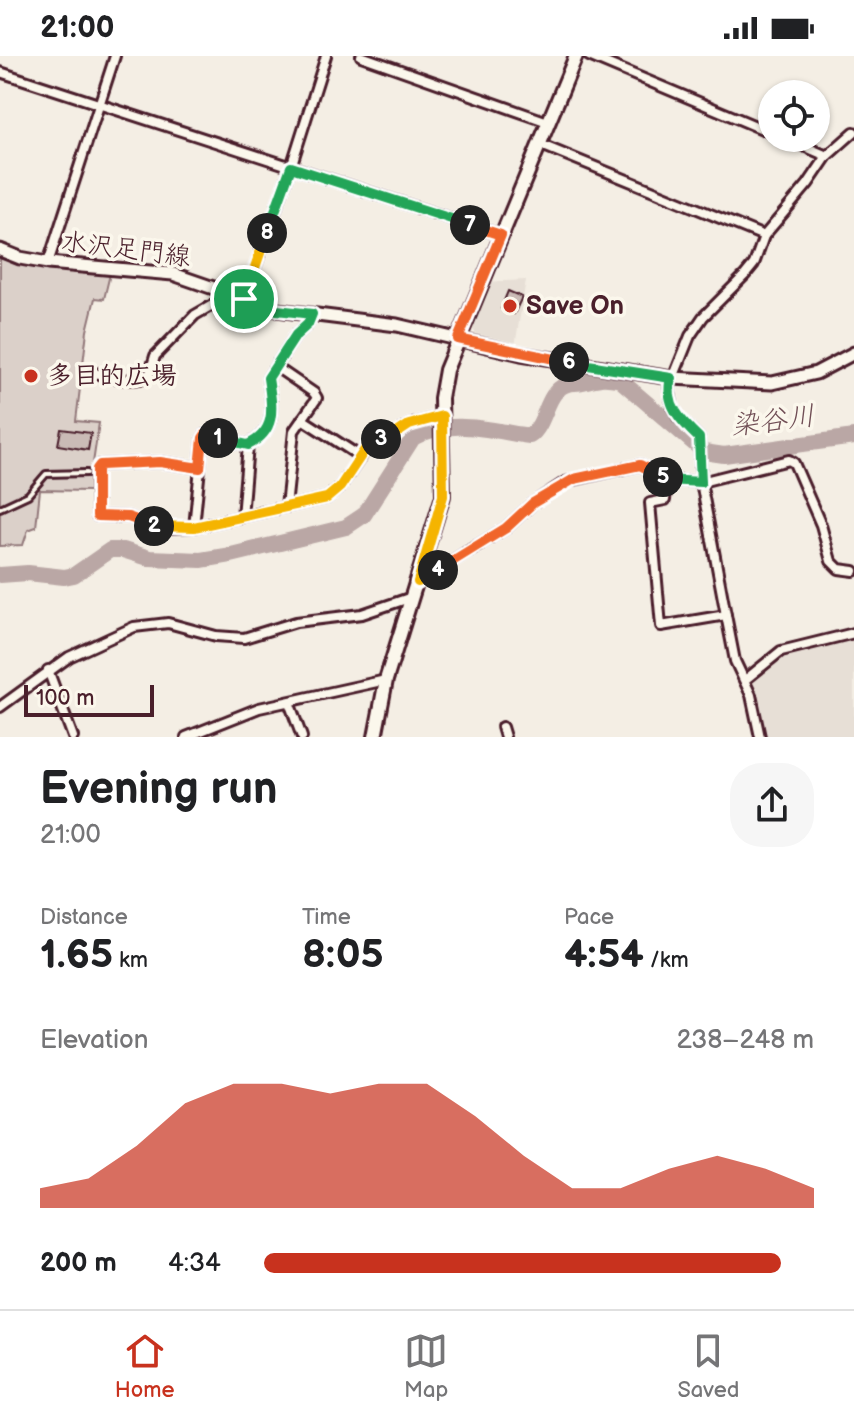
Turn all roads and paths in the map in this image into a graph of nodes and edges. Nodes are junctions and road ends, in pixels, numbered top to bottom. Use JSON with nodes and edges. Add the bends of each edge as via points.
{"nodes":[{"id":1,"x":115,"y":56,"type":"edge"},
{"id":2,"x":326,"y":56,"type":"edge"},
{"id":3,"x":361,"y":56,"type":"edge"},
{"id":4,"x":576,"y":56,"type":"edge"},
{"id":5,"x":589,"y":56,"type":"edge"},
{"id":6,"x":0,"y":72,"type":"edge"},
{"id":7,"x":100,"y":104,"type":"junction"},
{"id":8,"x":548,"y":122,"type":"junction"},
{"id":9,"x":758,"y":127,"type":"edge"},
{"id":10,"x":854,"y":132,"type":"edge"},
{"id":11,"x":539,"y":144,"type":"junction"},
{"id":12,"x":818,"y":152,"type":"edge"},
{"id":13,"x":827,"y":156,"type":"junction"},
{"id":14,"x":291,"y":167,"type":"junction"},
{"id":15,"x":501,"y":235,"type":"junction"},
{"id":16,"x":764,"y":236,"type":"junction"},
{"id":17,"x":0,"y":250,"type":"edge"},
{"id":18,"x":48,"y":263,"type":"junction"},
{"id":19,"x":225,"y":292,"type":"junction"},
{"id":20,"x":244,"y":299,"type":"junction"},
{"id":21,"x":312,"y":314,"type":"junction"},
{"id":22,"x":458,"y":339,"type":"junction"},
{"id":23,"x":854,"y":353,"type":"edge"},
{"id":24,"x":276,"y":367,"type":"junction"},
{"id":25,"x":84,"y":370,"type":"dead end"},
{"id":26,"x":671,"y":378,"type":"junction"},
{"id":27,"x":442,"y":418,"type":"junction"},
{"id":28,"x":302,"y":419,"type":"junction"},
{"id":29,"x":248,"y":445,"type":"junction"},
{"id":30,"x":361,"y":457,"type":"junction"},
{"id":31,"x":200,"y":468,"type":"junction"},
{"id":32,"x":87,"y":473,"type":"dead end"},
{"id":33,"x":667,"y":480,"type":"junction"},
{"id":34,"x":701,"y":482,"type":"junction"},
{"id":35,"x":286,"y":507,"type":"junction"},
{"id":36,"x":0,"y":508,"type":"edge"},
{"id":37,"x":242,"y":517,"type":"junction"},
{"id":38,"x":194,"y":527,"type":"junction"},
{"id":39,"x":854,"y":571,"type":"edge"},
{"id":40,"x":418,"y":582,"type":"junction"},
{"id":41,"x":413,"y":596,"type":"junction"},
{"id":42,"x":726,"y":615,"type":"junction"},
{"id":43,"x":854,"y":633,"type":"edge"},
{"id":44,"x":48,"y":670,"type":"junction"},
{"id":45,"x":386,"y":680,"type":"junction"},
{"id":46,"x":745,"y":680,"type":"junction"},
{"id":47,"x":289,"y":702,"type":"junction"},
{"id":48,"x":0,"y":707,"type":"edge"},
{"id":49,"x":502,"y":727,"type":"dead end"},
{"id":50,"x":73,"y":737,"type":"edge"},
{"id":51,"x":186,"y":737,"type":"edge"},
{"id":52,"x":302,"y":737,"type":"edge"},
{"id":53,"x":375,"y":737,"type":"edge"},
{"id":54,"x":505,"y":737,"type":"edge"},
{"id":55,"x":760,"y":737,"type":"edge"}],
"edges":[{"from":1,"to":7,"type":"street"},
{"from":2,"to":14,"type":"street"},
{"from":3,"to":8,"type":"street"},
{"from":4,"to":8,"type":"main road"},
{"from":5,"to":9,"type":"street"},
{"from":6,"to":7,"type":"street"},
{"from":7,"to":14,"type":"street"},
{"from":7,"to":18,"type":"street"},
{"from":8,"to":11,"type":"main road"},
{"from":10,"to":13,"type":"street"},
{"from":11,"to":15,"type":"main road"},
{"from":11,"to":16,"type":"street"},
{"from":12,"to":13,"type":"street"},
{"from":13,"to":16,"type":"street"},
{"from":14,"to":15,"type":"street"},
{"from":14,"to":20,"type":"street"},
{"from":15,"to":22,"type":"main road"},
{"from":16,"to":26,"type":"street","via":[[754,264],[690,336]]},
{"from":17,"to":18,"type":"main road","name":"水沢足門線"},
{"from":18,"to":19,"type":"main road","name":"水沢足門線","via":[[173,274]]},
{"from":19,"to":20,"type":"main road","name":"水沢足門線"},
{"from":19,"to":25,"type":"street","via":[[155,356],[149,376],[138,381]]},
{"from":20,"to":21,"type":"main road","name":"水沢足門線"},
{"from":21,"to":22,"type":"main road","name":"水沢足門線"},
{"from":21,"to":24,"type":"street"},
{"from":22,"to":26,"type":"main road","name":"水沢足門線"},
{"from":22,"to":27,"type":"main road","via":[[444,378]]},
{"from":23,"to":26,"type":"main road","name":"水沢足門線","via":[[816,373],[772,383]]},
{"from":24,"to":28,"type":"street","via":[[317,398]]},
{"from":24,"to":29,"type":"street","via":[[268,378],[273,415],[260,439]]},
{"from":26,"to":34,"type":"street","via":[[673,408],[699,438]]},
{"from":27,"to":30,"type":"street","via":[[371,442]]},
{"from":27,"to":40,"type":"main road","via":[[443,496]]},
{"from":28,"to":30,"type":"street"},
{"from":28,"to":35,"type":"street","via":[[294,431]]},
{"from":29,"to":31,"type":"street","via":[[205,435]]},
{"from":29,"to":37,"type":"street"},
{"from":30,"to":35,"type":"street","via":[[327,498]]},
{"from":31,"to":38,"type":"street"},
{"from":31,"to":38,"type":"street","via":[[160,462],[97,469],[97,516]]},
{"from":32,"to":36,"type":"lane","via":[[46,474],[28,495]]},
{"from":33,"to":34,"type":"street"},
{"from":33,"to":40,"type":"street","via":[[640,465],[574,479]]},
{"from":33,"to":42,"type":"street","via":[[665,500],[650,503],[661,626]]},
{"from":34,"to":39,"type":"street","via":[[789,460],[821,525],[831,561],[839,569]]},
{"from":34,"to":42,"type":"street"},
{"from":35,"to":37,"type":"street"},
{"from":37,"to":38,"type":"street"},
{"from":40,"to":41,"type":"main road"},
{"from":41,"to":44,"type":"street","via":[[362,614],[296,622],[244,638],[168,623],[143,625]]},
{"from":41,"to":45,"type":"main road"},
{"from":42,"to":46,"type":"street","via":[[735,661]]},
{"from":43,"to":46,"type":"street","via":[[781,651]]},
{"from":44,"to":48,"type":"street"},
{"from":44,"to":50,"type":"street"},
{"from":45,"to":47,"type":"street"},
{"from":45,"to":53,"type":"main road"},
{"from":46,"to":55,"type":"street"},
{"from":47,"to":51,"type":"street"},
{"from":47,"to":52,"type":"street"},
{"from":49,"to":54,"type":"street"}]}
